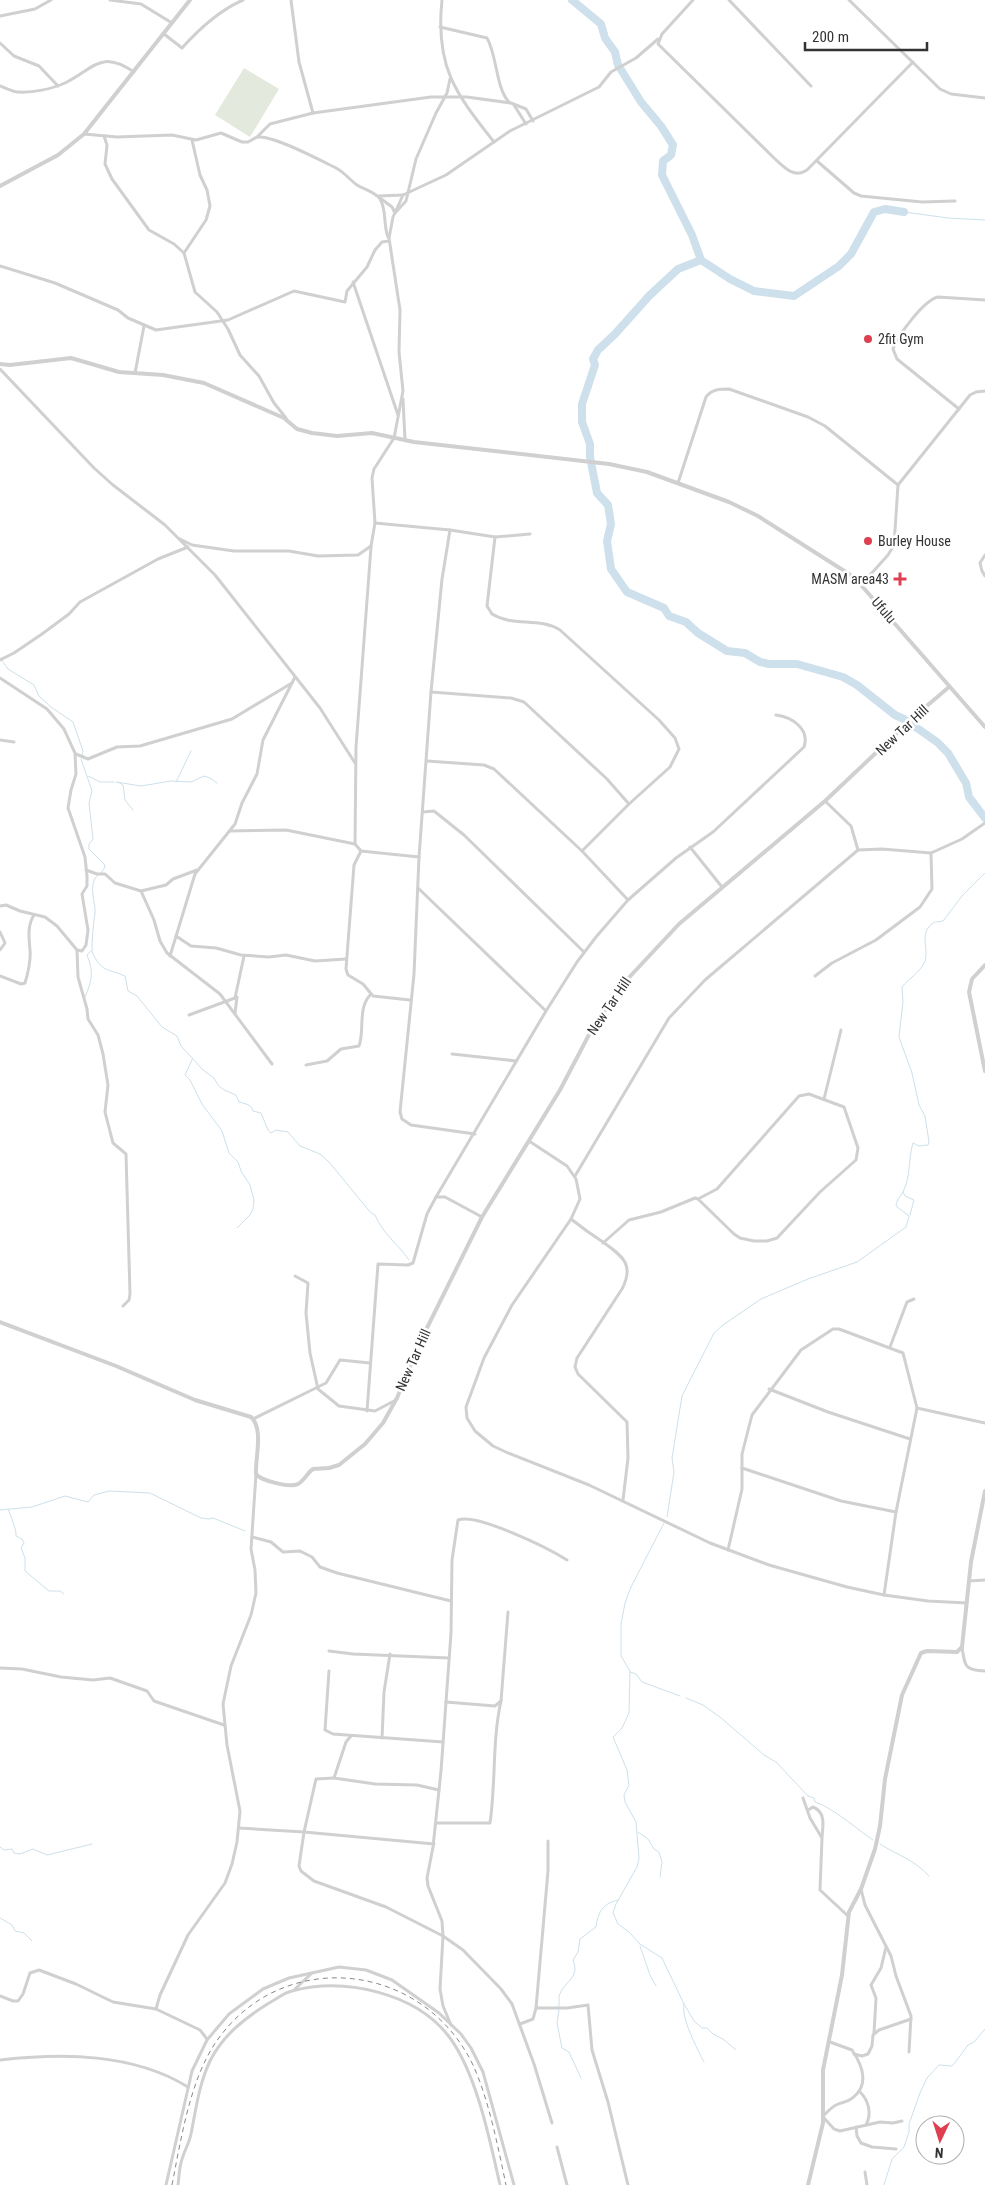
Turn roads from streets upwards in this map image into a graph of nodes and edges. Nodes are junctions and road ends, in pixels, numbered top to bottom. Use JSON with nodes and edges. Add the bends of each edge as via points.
{"nodes":[{"id":1,"x":51,"y":0,"type":"edge"},
{"id":2,"x":110,"y":0,"type":"edge"},
{"id":3,"x":190,"y":0,"type":"edge"},
{"id":4,"x":243,"y":0,"type":"edge"},
{"id":5,"x":291,"y":0,"type":"edge"},
{"id":6,"x":442,"y":0,"type":"edge"},
{"id":7,"x":693,"y":0,"type":"edge"},
{"id":8,"x":729,"y":0,"type":"edge"},
{"id":9,"x":849,"y":0,"type":"edge"},
{"id":10,"x":119,"y":1,"type":"edge"},
{"id":11,"x":0,"y":16,"type":"edge"},
{"id":12,"x":173,"y":23,"type":"junction"},
{"id":13,"x":440,"y":27,"type":"junction"},
{"id":14,"x":164,"y":34,"type":"junction"},
{"id":15,"x":658,"y":40,"type":"junction"},
{"id":16,"x":0,"y":43,"type":"edge"},
{"id":17,"x":913,"y":62,"type":"junction"},
{"id":18,"x":134,"y":72,"type":"junction"},
{"id":19,"x":450,"y":79,"type":"junction"},
{"id":20,"x":0,"y":86,"type":"edge"},
{"id":21,"x":58,"y":86,"type":"junction"},
{"id":22,"x":811,"y":86,"type":"dead end"},
{"id":23,"x":460,"y":97,"type":"junction"},
{"id":24,"x":985,"y":98,"type":"edge"},
{"id":25,"x":444,"y":99,"type":"junction"},
{"id":26,"x":511,"y":103,"type":"junction"},
{"id":27,"x":313,"y":113,"type":"junction"},
{"id":28,"x":533,"y":121,"type":"junction"},
{"id":29,"x":526,"y":124,"type":"junction"},
{"id":30,"x":84,"y":134,"type":"junction"},
{"id":31,"x":104,"y":136,"type":"junction"},
{"id":32,"x":257,"y":137,"type":"junction"},
{"id":33,"x":192,"y":140,"type":"junction"},
{"id":34,"x":494,"y":142,"type":"junction"},
{"id":35,"x":817,"y":161,"type":"junction"},
{"id":36,"x":0,"y":186,"type":"edge"},
{"id":37,"x":409,"y":192,"type":"junction"},
{"id":38,"x":403,"y":195,"type":"junction"},
{"id":39,"x":378,"y":196,"type":"junction"},
{"id":40,"x":954,"y":201,"type":"dead end"},
{"id":41,"x":395,"y":213,"type":"junction"},
{"id":42,"x":389,"y":239,"type":"junction"},
{"id":43,"x":184,"y":253,"type":"junction"},
{"id":44,"x":0,"y":266,"type":"edge"},
{"id":45,"x":353,"y":282,"type":"junction"},
{"id":46,"x":985,"y":300,"type":"edge"},
{"id":47,"x":222,"y":319,"type":"junction"},
{"id":48,"x":144,"y":326,"type":"junction"},
{"id":49,"x":0,"y":364,"type":"edge"},
{"id":50,"x":0,"y":369,"type":"edge"},
{"id":51,"x":135,"y":373,"type":"junction"},
{"id":52,"x":402,"y":386,"type":"junction"},
{"id":53,"x":985,"y":391,"type":"edge"},
{"id":54,"x":959,"y":408,"type":"junction"},
{"id":55,"x":398,"y":416,"type":"junction"},
{"id":56,"x":288,"y":420,"type":"junction"},
{"id":57,"x":394,"y":438,"type":"junction"},
{"id":58,"x":405,"y":441,"type":"junction"},
{"id":59,"x":678,"y":483,"type":"junction"},
{"id":60,"x":898,"y":485,"type":"junction"},
{"id":61,"x":375,"y":523,"type":"junction"},
{"id":62,"x":450,"y":530,"type":"junction"},
{"id":63,"x":530,"y":534,"type":"dead end"},
{"id":64,"x":495,"y":537,"type":"junction"},
{"id":65,"x":180,"y":539,"type":"junction"},
{"id":66,"x":371,"y":546,"type":"junction"},
{"id":67,"x":188,"y":547,"type":"junction"},
{"id":68,"x":985,"y":555,"type":"edge"},
{"id":69,"x":985,"y":576,"type":"edge"},
{"id":70,"x":861,"y":584,"type":"junction"},
{"id":71,"x":0,"y":660,"type":"edge"},
{"id":72,"x":295,"y":677,"type":"junction"},
{"id":73,"x":0,"y":678,"type":"edge"},
{"id":74,"x":292,"y":683,"type":"junction"},
{"id":75,"x":949,"y":687,"type":"junction"},
{"id":76,"x":431,"y":692,"type":"junction"},
{"id":77,"x":776,"y":715,"type":"dead end"},
{"id":78,"x":985,"y":727,"type":"edge"},
{"id":79,"x":0,"y":740,"type":"edge"},
{"id":80,"x":14,"y":742,"type":"dead end"},
{"id":81,"x":76,"y":753,"type":"junction"},
{"id":82,"x":427,"y":761,"type":"junction"},
{"id":83,"x":355,"y":763,"type":"junction"},
{"id":84,"x":825,"y":801,"type":"junction"},
{"id":85,"x":629,"y":804,"type":"junction"},
{"id":86,"x":423,"y":812,"type":"junction"},
{"id":87,"x":985,"y":823,"type":"edge"},
{"id":88,"x":229,"y":832,"type":"junction"},
{"id":89,"x":355,"y":844,"type":"junction"},
{"id":90,"x":690,"y":848,"type":"junction"},
{"id":91,"x":858,"y":850,"type":"junction"},
{"id":92,"x":361,"y":851,"type":"junction"},
{"id":93,"x":582,"y":851,"type":"junction"},
{"id":94,"x":931,"y":853,"type":"junction"},
{"id":95,"x":419,"y":856,"type":"junction"},
{"id":96,"x":86,"y":869,"type":"junction"},
{"id":97,"x":197,"y":870,"type":"junction"},
{"id":98,"x":722,"y":887,"type":"junction"},
{"id":99,"x":418,"y":888,"type":"junction"},
{"id":100,"x":141,"y":891,"type":"junction"},
{"id":101,"x":628,"y":900,"type":"junction"},
{"id":102,"x":0,"y":906,"type":"edge"},
{"id":103,"x":34,"y":914,"type":"junction"},
{"id":104,"x":0,"y":932,"type":"edge"},
{"id":105,"x":176,"y":936,"type":"junction"},
{"id":106,"x":0,"y":950,"type":"edge"},
{"id":107,"x":77,"y":950,"type":"junction"},
{"id":108,"x":584,"y":952,"type":"junction"},
{"id":109,"x":170,"y":956,"type":"junction"},
{"id":110,"x":244,"y":956,"type":"junction"},
{"id":111,"x":346,"y":959,"type":"junction"},
{"id":112,"x":985,"y":965,"type":"edge"},
{"id":113,"x":0,"y":976,"type":"edge"},
{"id":114,"x":815,"y":976,"type":"dead end"},
{"id":115,"x":371,"y":994,"type":"junction"},
{"id":116,"x":237,"y":995,"type":"junction"},
{"id":117,"x":410,"y":1000,"type":"junction"},
{"id":118,"x":228,"y":1002,"type":"junction"},
{"id":119,"x":546,"y":1011,"type":"junction"},
{"id":120,"x":235,"y":1013,"type":"junction"},
{"id":121,"x":189,"y":1015,"type":"dead end"},
{"id":122,"x":841,"y":1030,"type":"dead end"},
{"id":123,"x":452,"y":1054,"type":"dead end"},
{"id":124,"x":984,"y":1060,"type":"edge"},
{"id":125,"x":516,"y":1061,"type":"junction"},
{"id":126,"x":272,"y":1064,"type":"dead end"},
{"id":127,"x":306,"y":1065,"type":"dead end"},
{"id":128,"x":985,"y":1071,"type":"edge"},
{"id":129,"x":824,"y":1099,"type":"junction"},
{"id":130,"x":475,"y":1134,"type":"junction"},
{"id":131,"x":529,"y":1141,"type":"junction"},
{"id":132,"x":575,"y":1176,"type":"junction"},
{"id":133,"x":436,"y":1197,"type":"junction"},
{"id":134,"x":698,"y":1199,"type":"junction"},
{"id":135,"x":482,"y":1218,"type":"junction"},
{"id":136,"x":571,"y":1219,"type":"junction"},
{"id":137,"x":603,"y":1243,"type":"junction"},
{"id":138,"x":295,"y":1276,"type":"dead end"},
{"id":139,"x":914,"y":1299,"type":"dead end"},
{"id":140,"x":123,"y":1306,"type":"dead end"},
{"id":141,"x":0,"y":1322,"type":"edge"},
{"id":142,"x":890,"y":1347,"type":"junction"},
{"id":143,"x":370,"y":1363,"type":"junction"},
{"id":144,"x":318,"y":1389,"type":"junction"},
{"id":145,"x":769,"y":1389,"type":"junction"},
{"id":146,"x":394,"y":1401,"type":"junction"},
{"id":147,"x":917,"y":1408,"type":"junction"},
{"id":148,"x":367,"y":1411,"type":"junction"},
{"id":149,"x":253,"y":1419,"type":"junction"},
{"id":150,"x":985,"y":1423,"type":"edge"},
{"id":151,"x":910,"y":1439,"type":"junction"},
{"id":152,"x":742,"y":1468,"type":"junction"},
{"id":153,"x":256,"y":1474,"type":"junction"},
{"id":154,"x":985,"y":1491,"type":"edge"},
{"id":155,"x":623,"y":1500,"type":"junction"},
{"id":156,"x":896,"y":1512,"type":"junction"},
{"id":157,"x":252,"y":1537,"type":"junction"},
{"id":158,"x":728,"y":1550,"type":"junction"},
{"id":159,"x":567,"y":1560,"type":"dead end"},
{"id":160,"x":985,"y":1580,"type":"edge"},
{"id":161,"x":969,"y":1581,"type":"junction"},
{"id":162,"x":884,"y":1595,"type":"junction"},
{"id":163,"x":451,"y":1601,"type":"junction"},
{"id":164,"x":967,"y":1602,"type":"junction"},
{"id":165,"x":508,"y":1612,"type":"dead end"},
{"id":166,"x":962,"y":1647,"type":"junction"},
{"id":167,"x":329,"y":1651,"type":"dead end"},
{"id":168,"x":390,"y":1654,"type":"junction"},
{"id":169,"x":449,"y":1658,"type":"junction"},
{"id":170,"x":0,"y":1668,"type":"edge"},
{"id":171,"x":329,"y":1671,"type":"dead end"},
{"id":172,"x":985,"y":1671,"type":"edge"},
{"id":173,"x":501,"y":1701,"type":"junction"},
{"id":174,"x":446,"y":1702,"type":"junction"},
{"id":175,"x":224,"y":1725,"type":"junction"},
{"id":176,"x":351,"y":1736,"type":"junction"},
{"id":177,"x":382,"y":1738,"type":"junction"},
{"id":178,"x":443,"y":1742,"type":"junction"},
{"id":179,"x":334,"y":1778,"type":"junction"},
{"id":180,"x":439,"y":1790,"type":"junction"},
{"id":181,"x":803,"y":1798,"type":"dead end"},
{"id":182,"x":808,"y":1811,"type":"junction"},
{"id":183,"x":436,"y":1823,"type":"junction"},
{"id":184,"x":240,"y":1828,"type":"junction"},
{"id":185,"x":304,"y":1832,"type":"junction"},
{"id":186,"x":822,"y":1838,"type":"junction"},
{"id":187,"x":548,"y":1842,"type":"dead end"},
{"id":188,"x":434,"y":1844,"type":"junction"},
{"id":189,"x":861,"y":1889,"type":"junction"},
{"id":190,"x":848,"y":1916,"type":"junction"},
{"id":191,"x":444,"y":1936,"type":"junction"},
{"id":192,"x":887,"y":1945,"type":"junction"},
{"id":193,"x":313,"y":1972,"type":"junction"},
{"id":194,"x":292,"y":1991,"type":"junction"},
{"id":195,"x":0,"y":1996,"type":"edge"},
{"id":196,"x":536,"y":2008,"type":"junction"},
{"id":197,"x":156,"y":2009,"type":"junction"},
{"id":198,"x":911,"y":2019,"type":"junction"},
{"id":199,"x":520,"y":2024,"type":"junction"},
{"id":200,"x":451,"y":2025,"type":"junction"},
{"id":201,"x":874,"y":2033,"type":"junction"},
{"id":202,"x":207,"y":2040,"type":"junction"},
{"id":203,"x":830,"y":2042,"type":"junction"},
{"id":204,"x":909,"y":2052,"type":"dead end"},
{"id":205,"x":854,"y":2054,"type":"junction"},
{"id":206,"x":0,"y":2060,"type":"edge"},
{"id":207,"x":188,"y":2087,"type":"junction"},
{"id":208,"x":860,"y":2092,"type":"junction"},
{"id":209,"x":824,"y":2116,"type":"junction"},
{"id":210,"x":902,"y":2121,"type":"dead end"},
{"id":211,"x":552,"y":2124,"type":"dead end"},
{"id":212,"x":865,"y":2125,"type":"junction"},
{"id":213,"x":856,"y":2127,"type":"junction"},
{"id":214,"x":557,"y":2147,"type":"dead end"},
{"id":215,"x":896,"y":2149,"type":"dead end"},
{"id":216,"x":865,"y":2172,"type":"dead end"},
{"id":217,"x":166,"y":2184,"type":"edge"},
{"id":218,"x":178,"y":2185,"type":"edge"},
{"id":219,"x":500,"y":2185,"type":"edge"},
{"id":220,"x":514,"y":2185,"type":"edge"},
{"id":221,"x":567,"y":2185,"type":"edge"},
{"id":222,"x":628,"y":2185,"type":"edge"},
{"id":223,"x":808,"y":2185,"type":"edge"},
{"id":224,"x":867,"y":2185,"type":"edge"}],
"edges":[{"from":1,"to":11,"type":"street","via":[[35,9]]},
{"from":2,"to":10,"type":"street"},
{"from":3,"to":12,"type":"street"},
{"from":4,"to":14,"type":"street","via":[[224,9],[182,48]]},
{"from":5,"to":27,"type":"street","via":[[299,62]]},
{"from":6,"to":13,"type":"street"},
{"from":7,"to":15,"type":"street"},
{"from":8,"to":22,"type":"street"},
{"from":9,"to":17,"type":"street"},
{"from":10,"to":12,"type":"street","via":[[150,7]]},
{"from":12,"to":14,"type":"street"},
{"from":13,"to":19,"type":"street"},
{"from":13,"to":26,"type":"street","via":[[488,38],[505,98]]},
{"from":14,"to":18,"type":"street"},
{"from":15,"to":28,"type":"street","via":[[611,72],[599,87]]},
{"from":15,"to":35,"type":"street","via":[[662,49],[785,168],[793,173],[802,173]]},
{"from":16,"to":21,"type":"street","via":[[14,56],[39,66]]},
{"from":17,"to":24,"type":"street","via":[[947,92]]},
{"from":17,"to":35,"type":"street"},
{"from":18,"to":21,"type":"street","via":[[123,64],[98,62]]},
{"from":18,"to":30,"type":"street"},
{"from":19,"to":23,"type":"street"},
{"from":19,"to":25,"type":"street","via":[[450,88]]},
{"from":20,"to":21,"type":"street","via":[[17,92]]},
{"from":23,"to":25,"type":"street"},
{"from":23,"to":26,"type":"street"},
{"from":23,"to":34,"type":"street"},
{"from":25,"to":27,"type":"street","via":[[424,98]]},
{"from":25,"to":37,"type":"street","via":[[416,159]]},
{"from":26,"to":28,"type":"street","via":[[526,109]]},
{"from":26,"to":29,"type":"street"},
{"from":27,"to":32,"type":"street","via":[[270,124]]},
{"from":28,"to":29,"type":"street"},
{"from":29,"to":34,"type":"street"},
{"from":30,"to":31,"type":"street"},
{"from":30,"to":36,"type":"street","via":[[58,155]]},
{"from":31,"to":33,"type":"street","via":[[172,134]]},
{"from":31,"to":43,"type":"street","via":[[107,145],[105,164],[112,179],[149,230]]},
{"from":32,"to":33,"type":"street","via":[[242,142],[221,133]]},
{"from":32,"to":39,"type":"street","via":[[272,137],[336,168]]},
{"from":33,"to":43,"type":"street","via":[[210,206],[206,220]]},
{"from":34,"to":37,"type":"street","via":[[446,175]]},
{"from":35,"to":40,"type":"street","via":[[861,196],[922,202]]},
{"from":37,"to":38,"type":"street"},
{"from":37,"to":41,"type":"street"},
{"from":38,"to":39,"type":"street"},
{"from":38,"to":41,"type":"street"},
{"from":39,"to":41,"type":"street"},
{"from":39,"to":42,"type":"street"},
{"from":41,"to":42,"type":"street"},
{"from":42,"to":45,"type":"street","via":[[375,250],[367,267]]},
{"from":42,"to":52,"type":"street","via":[[400,310]]},
{"from":43,"to":47,"type":"street","via":[[194,289]]},
{"from":44,"to":48,"type":"street","via":[[54,283],[118,310]]},
{"from":45,"to":47,"type":"street","via":[[345,302],[296,291],[243,315]]},
{"from":45,"to":55,"type":"street"},
{"from":46,"to":54,"type":"street","via":[[932,299],[893,349],[897,359]]},
{"from":47,"to":48,"type":"street","via":[[161,331]]},
{"from":47,"to":56,"type":"street","via":[[240,355]]},
{"from":48,"to":51,"type":"street"},
{"from":49,"to":51,"type":"street","name":"Ufulu","via":[[70,358],[118,372]]},
{"from":50,"to":65,"type":"street","via":[[94,468]]},
{"from":51,"to":56,"type":"street","name":"Ufulu","via":[[204,383]]},
{"from":52,"to":55,"type":"street"},
{"from":52,"to":58,"type":"street"},
{"from":53,"to":54,"type":"street","via":[[972,393]]},
{"from":54,"to":60,"type":"street"},
{"from":55,"to":57,"type":"street"},
{"from":56,"to":57,"type":"street","name":"Ufulu","via":[[298,429],[312,433],[336,436],[372,433]]},
{"from":57,"to":58,"type":"street","name":"Ufulu"},
{"from":57,"to":61,"type":"street","via":[[374,469]]},
{"from":58,"to":59,"type":"street","name":"Ufulu","via":[[609,464]]},
{"from":59,"to":60,"type":"street","via":[[706,397],[712,391],[724,389],[800,414],[825,426]]},
{"from":59,"to":70,"type":"street","name":"Ufulu","via":[[758,516],[837,565]]},
{"from":60,"to":70,"type":"street","via":[[894,545]]},
{"from":61,"to":62,"type":"street"},
{"from":61,"to":66,"type":"street"},
{"from":62,"to":64,"type":"street"},
{"from":62,"to":76,"type":"street"},
{"from":63,"to":64,"type":"street"},
{"from":64,"to":85,"type":"street","via":[[487,606],[492,614],[508,620],[548,624],[560,630],[675,738],[678,753],[670,767]]},
{"from":65,"to":66,"type":"street","via":[[192,546],[234,551],[289,551],[318,556],[358,555]]},
{"from":65,"to":67,"type":"street"},
{"from":66,"to":83,"type":"street"},
{"from":67,"to":71,"type":"street","via":[[164,556],[80,602],[70,614]]},
{"from":67,"to":72,"type":"street","via":[[215,575]]},
{"from":68,"to":69,"type":"street","via":[[980,563]]},
{"from":70,"to":75,"type":"street","name":"Ufulu"},
{"from":72,"to":74,"type":"street"},
{"from":72,"to":83,"type":"street","via":[[320,708]]},
{"from":73,"to":81,"type":"street","via":[[47,709],[64,729]]},
{"from":74,"to":81,"type":"street","via":[[232,719],[140,746],[117,747],[88,759]]},
{"from":74,"to":88,"type":"street","via":[[263,740],[257,774]]},
{"from":75,"to":78,"type":"street","name":"Ufulu"},
{"from":75,"to":84,"type":"street","name":"New Tar Hill"},
{"from":76,"to":82,"type":"street"},
{"from":76,"to":85,"type":"street","via":[[511,698],[524,702],[607,779]]},
{"from":77,"to":90,"type":"street","via":[[800,726],[805,736],[804,747],[712,832]]},
{"from":79,"to":80,"type":"street"},
{"from":81,"to":96,"type":"street","via":[[76,774],[68,808]]},
{"from":82,"to":86,"type":"street"},
{"from":82,"to":93,"type":"street","via":[[489,766]]},
{"from":83,"to":89,"type":"street"},
{"from":84,"to":91,"type":"street","via":[[851,826]]},
{"from":84,"to":98,"type":"street","name":"New Tar Hill"},
{"from":85,"to":93,"type":"street"},
{"from":86,"to":95,"type":"street"},
{"from":86,"to":108,"type":"street","via":[[434,811],[464,835]]},
{"from":87,"to":94,"type":"street","via":[[962,839]]},
{"from":88,"to":89,"type":"street","via":[[286,830]]},
{"from":88,"to":97,"type":"street"},
{"from":89,"to":92,"type":"street"},
{"from":90,"to":98,"type":"street"},
{"from":90,"to":101,"type":"street"},
{"from":91,"to":94,"type":"street"},
{"from":91,"to":132,"type":"street","via":[[712,974],[677,1008]]},
{"from":92,"to":95,"type":"street"},
{"from":92,"to":111,"type":"street","via":[[354,865]]},
{"from":93,"to":101,"type":"street"},
{"from":94,"to":114,"type":"street","via":[[932,889],[920,907],[876,940],[832,963]]},
{"from":95,"to":99,"type":"street"},
{"from":96,"to":100,"type":"street"},
{"from":96,"to":107,"type":"street","via":[[87,886],[82,894],[88,926],[87,941],[85,948]]},
{"from":97,"to":100,"type":"street","via":[[166,885]]},
{"from":97,"to":105,"type":"street"},
{"from":98,"to":131,"type":"street","name":"New Tar Hill","via":[[667,936],[622,985],[592,1029]]},
{"from":99,"to":117,"type":"street"},
{"from":99,"to":119,"type":"street"},
{"from":100,"to":109,"type":"street","via":[[160,941]]},
{"from":101,"to":108,"type":"street"},
{"from":102,"to":103,"type":"street"},
{"from":103,"to":107,"type":"street","via":[[57,926]]},
{"from":103,"to":113,"type":"street","via":[[28,939],[30,962],[25,983]]},
{"from":104,"to":106,"type":"street","via":[[4,946]]},
{"from":105,"to":109,"type":"street"},
{"from":105,"to":110,"type":"street","via":[[191,946],[216,948]]},
{"from":107,"to":140,"type":"street","via":[[78,977],[88,1019],[98,1035],[103,1054],[108,1084],[105,1112],[113,1142],[126,1154],[130,1294]]},
{"from":108,"to":119,"type":"street"},
{"from":109,"to":118,"type":"street"},
{"from":110,"to":111,"type":"street","via":[[286,955],[315,961]]},
{"from":110,"to":116,"type":"street"},
{"from":111,"to":115,"type":"street","via":[[348,975],[363,984]]},
{"from":112,"to":124,"type":"street","via":[[972,979],[970,992]]},
{"from":115,"to":117,"type":"street"},
{"from":115,"to":127,"type":"street","via":[[362,1015],[359,1046],[341,1049],[330,1059]]},
{"from":116,"to":118,"type":"street"},
{"from":116,"to":120,"type":"street"},
{"from":117,"to":130,"type":"street","via":[[402,1119],[411,1125]]},
{"from":118,"to":120,"type":"street"},
{"from":118,"to":121,"type":"street"},
{"from":119,"to":125,"type":"street"},
{"from":120,"to":126,"type":"street"},
{"from":122,"to":129,"type":"street"},
{"from":123,"to":125,"type":"street"},
{"from":124,"to":128,"type":"street"},
{"from":125,"to":130,"type":"street"},
{"from":129,"to":134,"type":"street","via":[[806,1094],[799,1096],[717,1189]]},
{"from":129,"to":134,"type":"street","via":[[844,1107],[858,1156],[849,1168],[806,1205],[777,1238],[767,1241],[740,1238]]},
{"from":130,"to":133,"type":"street"},
{"from":131,"to":132,"type":"street","via":[[563,1162]]},
{"from":131,"to":135,"type":"street","name":"New Tar Hill"},
{"from":132,"to":136,"type":"street","via":[[580,1199]]},
{"from":133,"to":135,"type":"street","via":[[444,1197]]},
{"from":133,"to":143,"type":"street","via":[[427,1214],[413,1263],[378,1264]]},
{"from":134,"to":137,"type":"street","via":[[629,1220]]},
{"from":135,"to":146,"type":"street","name":"New Tar Hill"},
{"from":136,"to":137,"type":"street"},
{"from":136,"to":155,"type":"street","via":[[494,1335],[468,1399],[466,1412],[475,1431],[493,1446]]},
{"from":137,"to":155,"type":"street","via":[[624,1259],[627,1280],[577,1358],[575,1369],[627,1422],[628,1458]]},
{"from":138,"to":144,"type":"street","via":[[308,1283],[306,1313]]},
{"from":139,"to":142,"type":"street","via":[[907,1302]]},
{"from":141,"to":149,"type":"street","via":[[195,1400]]},
{"from":142,"to":145,"type":"street","via":[[833,1329],[801,1350]]},
{"from":142,"to":147,"type":"street","via":[[904,1355]]},
{"from":143,"to":144,"type":"street","via":[[340,1360],[329,1381]]},
{"from":143,"to":148,"type":"street"},
{"from":144,"to":148,"type":"street","via":[[339,1406]]},
{"from":144,"to":149,"type":"street"},
{"from":145,"to":151,"type":"street"},
{"from":145,"to":152,"type":"street","via":[[752,1415]]},
{"from":146,"to":148,"type":"street","via":[[379,1410]]},
{"from":146,"to":153,"type":"street","name":"New Tar Hill","via":[[365,1444],[332,1468],[313,1469],[298,1484],[292,1485],[262,1480]]},
{"from":147,"to":150,"type":"street"},
{"from":147,"to":151,"type":"street"},
{"from":149,"to":153,"type":"street","via":[[257,1429]]},
{"from":151,"to":156,"type":"street"},
{"from":152,"to":156,"type":"street","via":[[841,1501]]},
{"from":152,"to":158,"type":"street","via":[[742,1489]]},
{"from":153,"to":157,"type":"street"},
{"from":154,"to":161,"type":"street"},
{"from":155,"to":158,"type":"street"},
{"from":156,"to":162,"type":"street"},
{"from":157,"to":163,"type":"street","via":[[270,1542],[283,1552],[300,1551],[312,1557],[320,1567],[337,1574]]},
{"from":157,"to":175,"type":"street","via":[[256,1593],[226,1683]]},
{"from":158,"to":162,"type":"street","via":[[779,1568]]},
{"from":159,"to":163,"type":"street","via":[[532,1541],[470,1518],[458,1520],[452,1560]]},
{"from":160,"to":161,"type":"street"},
{"from":161,"to":164,"type":"street"},
{"from":162,"to":164,"type":"street"},
{"from":163,"to":169,"type":"street"},
{"from":164,"to":166,"type":"street"},
{"from":165,"to":173,"type":"street"},
{"from":166,"to":172,"type":"street","via":[[967,1667]]},
{"from":166,"to":189,"type":"street","via":[[957,1652],[921,1653],[904,1689],[885,1779],[877,1843]]},
{"from":167,"to":168,"type":"street"},
{"from":168,"to":169,"type":"street"},
{"from":168,"to":177,"type":"street"},
{"from":169,"to":174,"type":"street"},
{"from":170,"to":175,"type":"street","via":[[93,1680],[110,1678],[143,1690],[154,1701]]},
{"from":171,"to":176,"type":"street","via":[[325,1730]]},
{"from":173,"to":174,"type":"street","via":[[495,1706]]},
{"from":173,"to":183,"type":"street","via":[[490,1823]]},
{"from":174,"to":178,"type":"street"},
{"from":175,"to":184,"type":"street","via":[[239,1800]]},
{"from":176,"to":177,"type":"street"},
{"from":176,"to":179,"type":"street"},
{"from":177,"to":178,"type":"street"},
{"from":178,"to":180,"type":"street"},
{"from":179,"to":180,"type":"street"},
{"from":179,"to":185,"type":"street","via":[[316,1779]]},
{"from":180,"to":183,"type":"street"},
{"from":181,"to":182,"type":"street"},
{"from":182,"to":186,"type":"street"},
{"from":182,"to":186,"type":"street","via":[[813,1807],[820,1811]]},
{"from":183,"to":188,"type":"street"},
{"from":184,"to":185,"type":"street"},
{"from":184,"to":197,"type":"street","via":[[225,1884],[188,1935]]},
{"from":185,"to":188,"type":"street"},
{"from":185,"to":191,"type":"street","via":[[299,1866],[314,1881],[386,1907]]},
{"from":186,"to":190,"type":"street","via":[[820,1890]]},
{"from":187,"to":196,"type":"street"},
{"from":188,"to":191,"type":"street","via":[[426,1878],[442,1921]]},
{"from":189,"to":190,"type":"street"},
{"from":189,"to":192,"type":"street","via":[[865,1904]]},
{"from":190,"to":203,"type":"street"},
{"from":191,"to":199,"type":"street","via":[[463,1950],[501,1989],[512,2004]]},
{"from":191,"to":200,"type":"street","via":[[440,1989]]},
{"from":192,"to":198,"type":"street"},
{"from":192,"to":201,"type":"street","via":[[883,1965],[871,1985],[876,1998]]},
{"from":193,"to":194,"type":"street"},
{"from":193,"to":200,"type":"street","via":[[350,1967],[384,1976],[416,1995]]},
{"from":193,"to":202,"type":"street","via":[[271,1984],[251,1996],[229,2014]]},
{"from":194,"to":218,"type":"street","via":[[281,1995],[232,2030],[210,2060],[180,2165]]},
{"from":194,"to":219,"type":"street","via":[[336,1985],[381,1993],[413,2005],[437,2023],[467,2068]]},
{"from":195,"to":197,"type":"street","via":[[18,2001],[30,1973],[39,1970],[113,2002]]},
{"from":196,"to":199,"type":"street","via":[[533,2019]]},
{"from":196,"to":222,"type":"street","via":[[588,2005],[592,2050]]},
{"from":197,"to":202,"type":"street","via":[[200,2030]]},
{"from":198,"to":201,"type":"street"},
{"from":198,"to":204,"type":"street"},
{"from":199,"to":211,"type":"street"},
{"from":200,"to":220,"type":"street","via":[[471,2048],[484,2072]]},
{"from":201,"to":205,"type":"street","via":[[868,2054]]},
{"from":202,"to":207,"type":"street","via":[[195,2063]]},
{"from":203,"to":205,"type":"street","via":[[852,2050]]},
{"from":203,"to":209,"type":"street","via":[[823,2077]]},
{"from":205,"to":208,"type":"street","via":[[864,2074]]},
{"from":206,"to":207,"type":"street","via":[[50,2056],[116,2060],[157,2071]]},
{"from":207,"to":217,"type":"street"},
{"from":208,"to":209,"type":"street"},
{"from":208,"to":212,"type":"street","via":[[870,2112]]},
{"from":209,"to":213,"type":"street","via":[[837,2130]]},
{"from":209,"to":223,"type":"street"},
{"from":210,"to":212,"type":"street"},
{"from":212,"to":213,"type":"street"},
{"from":213,"to":215,"type":"street","via":[[861,2144]]},
{"from":214,"to":221,"type":"street"},
{"from":216,"to":224,"type":"street"}]}
